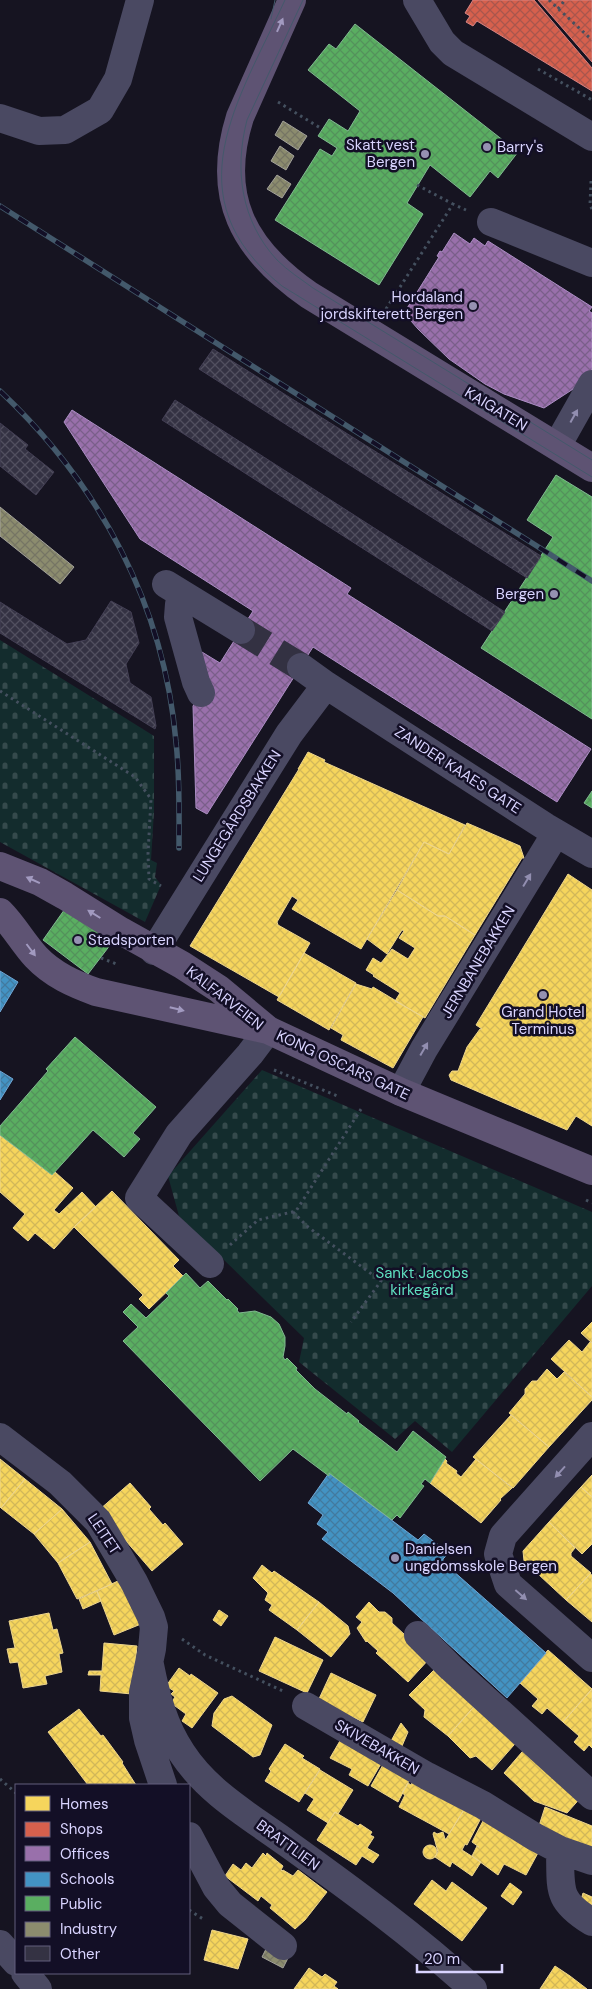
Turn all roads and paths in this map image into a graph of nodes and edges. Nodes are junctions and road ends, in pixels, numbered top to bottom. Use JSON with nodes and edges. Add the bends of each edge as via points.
{"nodes":[{"id":1,"x":140,"y":0,"type":"edge"},
{"id":2,"x":292,"y":0,"type":"edge"},
{"id":3,"x":417,"y":0,"type":"edge"},
{"id":4,"x":549,"y":0,"type":"edge"},
{"id":5,"x":565,"y":0,"type":"edge"},
{"id":6,"x":558,"y":9,"type":"junction"},
{"id":7,"x":592,"y":40,"type":"edge"},
{"id":8,"x":534,"y":66,"type":"dead end"},
{"id":9,"x":592,"y":100,"type":"edge"},
{"id":10,"x":277,"y":101,"type":"dead end"},
{"id":11,"x":0,"y":118,"type":"edge"},
{"id":12,"x":322,"y":129,"type":"dead end"},
{"id":13,"x":592,"y":137,"type":"edge"},
{"id":14,"x":591,"y":181,"type":"edge"},
{"id":15,"x":417,"y":185,"type":"dead end"},
{"id":16,"x":453,"y":204,"type":"junction"},
{"id":17,"x":592,"y":209,"type":"edge"},
{"id":18,"x":491,"y":222,"type":"joint"},
{"id":19,"x":592,"y":263,"type":"edge"},
{"id":20,"x":383,"y":313,"type":"dead end"},
{"id":21,"x":592,"y":384,"type":"edge"},
{"id":22,"x":557,"y":446,"type":"junction"},
{"id":23,"x":592,"y":468,"type":"edge"},
{"id":24,"x":241,"y":630,"type":"tunnel mouth"},
{"id":25,"x":301,"y":667,"type":"tunnel mouth"},
{"id":26,"x":326,"y":685,"type":"junction"},
{"id":27,"x":0,"y":692,"type":"edge"},
{"id":28,"x":201,"y":693,"type":"dead end"},
{"id":29,"x":556,"y":833,"type":"junction"},
{"id":30,"x":592,"y":854,"type":"edge"},
{"id":31,"x":0,"y":866,"type":"edge"},
{"id":32,"x":156,"y":883,"type":"dead end"},
{"id":33,"x":0,"y":912,"type":"edge"},
{"id":34,"x":154,"y":951,"type":"junction"},
{"id":35,"x":268,"y":1030,"type":"junction"},
{"id":36,"x":401,"y":1092,"type":"junction"},
{"id":37,"x":363,"y":1106,"type":"dead end"},
{"id":38,"x":592,"y":1172,"type":"edge"},
{"id":39,"x":293,"y":1211,"type":"junction"},
{"id":40,"x":210,"y":1264,"type":"joint"},
{"id":41,"x":351,"y":1322,"type":"dead end"},
{"id":42,"x":592,"y":1436,"type":"edge"},
{"id":43,"x":0,"y":1437,"type":"edge"},
{"id":44,"x":418,"y":1635,"type":"dead end"},
{"id":45,"x":180,"y":1638,"type":"dead end"},
{"id":46,"x":592,"y":1658,"type":"edge"},
{"id":47,"x":150,"y":1665,"type":"junction"},
{"id":48,"x":306,"y":1706,"type":"joint"},
{"id":49,"x":0,"y":1779,"type":"edge"},
{"id":50,"x":164,"y":1784,"type":"edge"},
{"id":51,"x":15,"y":1792,"type":"edge"},
{"id":52,"x":592,"y":1796,"type":"edge"},
{"id":53,"x":190,"y":1838,"type":"edge"},
{"id":54,"x":560,"y":1850,"type":"junction"},
{"id":55,"x":592,"y":1861,"type":"edge"},
{"id":56,"x":592,"y":1922,"type":"edge"},
{"id":57,"x":272,"y":1938,"type":"dead end"},
{"id":58,"x":0,"y":1944,"type":"edge"},
{"id":59,"x":15,"y":1961,"type":"edge"},
{"id":60,"x":26,"y":1974,"type":"edge"},
{"id":61,"x":38,"y":1989,"type":"edge"},
{"id":62,"x":473,"y":1989,"type":"edge"}],
"edges":[{"from":1,"to":11,"type":"street","via":[[118,79],[100,110],[65,130],[39,131]]},
{"from":22,"to":2,"type":"main road","name":"KAIGATEN","one_way":true,"via":[[286,279],[257,250],[240,220],[232,186],[231,151],[240,117]]},
{"from":3,"to":13,"type":"street","via":[[452,53]]},
{"from":4,"to":6,"type":"path"},
{"from":5,"to":6,"type":"path"},
{"from":6,"to":7,"type":"path"},
{"from":8,"to":9,"type":"path"},
{"from":10,"to":12,"type":"path"},
{"from":14,"to":17,"type":"path"},
{"from":15,"to":16,"type":"path"},
{"from":16,"to":18,"type":"path"},
{"from":16,"to":20,"type":"path"},
{"from":18,"to":19,"type":"street"},
{"from":22,"to":21,"type":"street","one_way":true},
{"from":22,"to":23,"type":"main road","name":"KAIGATEN"},
{"from":24,"to":28,"type":"street","via":[[175,590],[178,617]]},
{"from":25,"to":26,"type":"street","name":"ZANDER KAAES GATE"},
{"from":26,"to":29,"type":"street","name":"ZANDER KAAES GATE"},
{"from":26,"to":34,"type":"street","name":"LUNGEGÅRDSBAKKEN","via":[[289,734]]},
{"from":27,"to":32,"type":"path","via":[[135,777],[151,799],[149,879]]},
{"from":29,"to":30,"type":"street","name":"ZANDER KAAES GATE"},
{"from":36,"to":29,"type":"street","name":"JERNBANEBAKKEN","one_way":true,"via":[[429,1040]]},
{"from":34,"to":31,"type":"main road","name":"KALFARVEIEN","one_way":true,"via":[[40,882]]},
{"from":33,"to":35,"type":"main road","name":"KALFARVEIEN","one_way":true,"via":[[36,957],[71,983],[96,992]]},
{"from":34,"to":35,"type":"main road","name":"KALFARVEIEN","via":[[219,989]]},
{"from":35,"to":36,"type":"main road","name":"KONG OSCARS GATE"},
{"from":35,"to":40,"type":"street","name":"KONG OSCARS GATE","via":[[179,1134],[140,1198]]},
{"from":36,"to":38,"type":"main road","name":"KONG OSCARS GATE"},
{"from":37,"to":39,"type":"path"},
{"from":39,"to":40,"type":"path","via":[[258,1220]]},
{"from":39,"to":41,"type":"path","via":[[308,1227],[381,1281]]},
{"from":42,"to":46,"type":"street","one_way":true,"via":[[503,1536],[498,1554],[508,1584]]},
{"from":43,"to":47,"type":"street","name":"LEITET","via":[[60,1483],[98,1521],[151,1617],[154,1627]]},
{"from":44,"to":52,"type":"street"},
{"from":45,"to":48,"type":"path","via":[[205,1655],[295,1697]]},
{"from":47,"to":50,"type":"street","via":[[145,1676],[143,1718]]},
{"from":47,"to":62,"type":"street","name":"BRATTLIEN","via":[[160,1708],[170,1732],[182,1754],[209,1784],[236,1808],[405,1930]]},
{"from":48,"to":54,"type":"street","name":"SKIVEBAKKEN"},
{"from":49,"to":51,"type":"path"},
{"from":53,"to":57,"type":"street","via":[[216,1886],[230,1904]]},
{"from":54,"to":55,"type":"street","name":"SKIVEBAKKEN"},
{"from":54,"to":56,"type":"street","via":[[561,1887],[565,1901]]},
{"from":58,"to":59,"type":"street"},
{"from":60,"to":61,"type":"street"}]}
